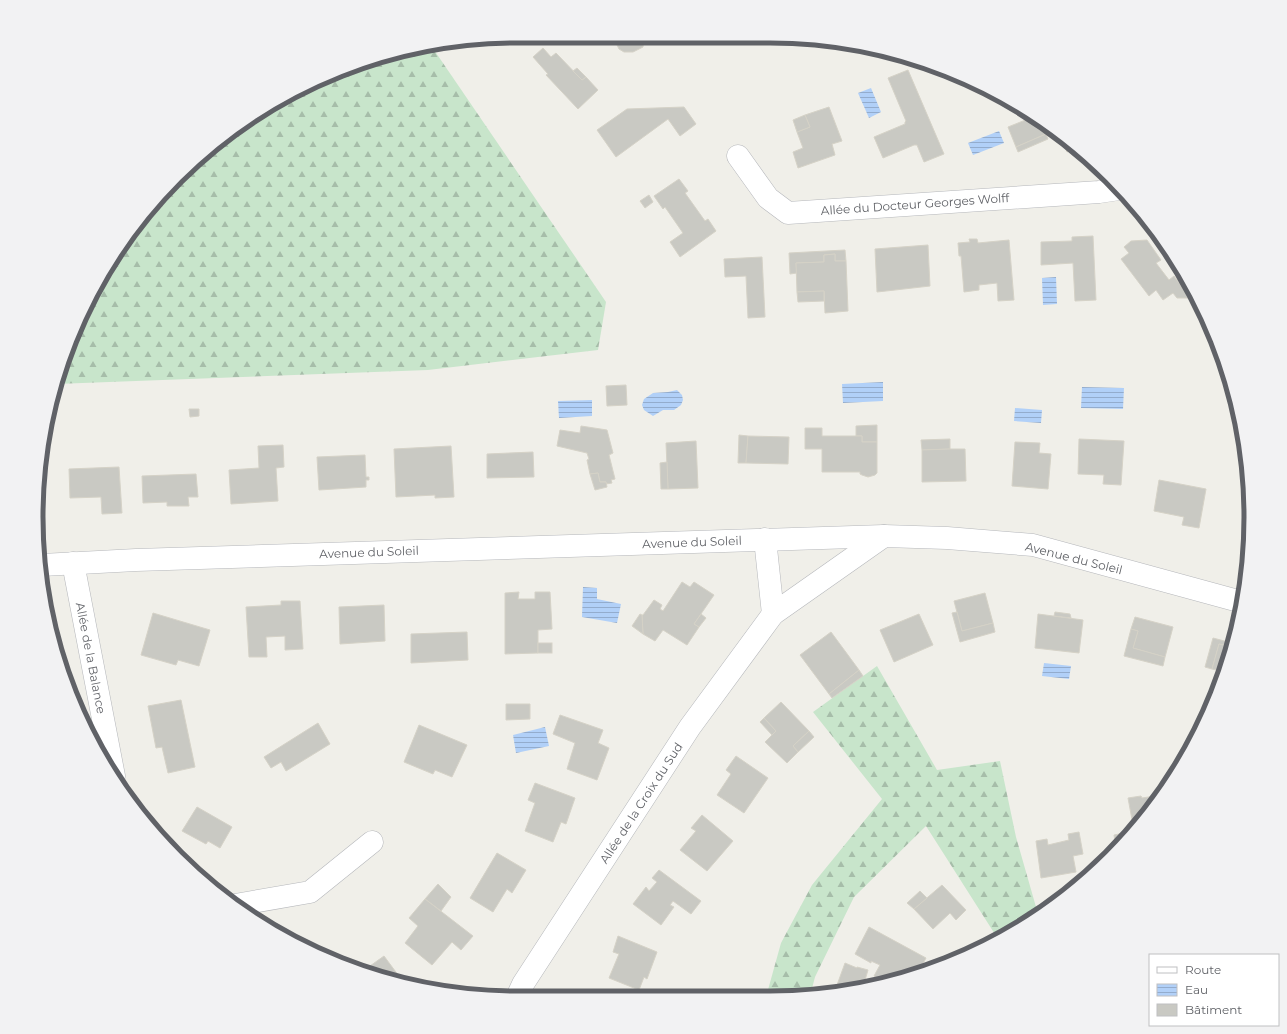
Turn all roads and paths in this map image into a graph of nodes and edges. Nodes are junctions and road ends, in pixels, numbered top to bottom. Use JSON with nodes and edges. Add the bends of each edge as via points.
{"nodes":[{"id":1,"x":738,"y":156,"type":"dead end"},
{"id":2,"x":1113,"y":190,"type":"edge"},
{"id":3,"x":884,"y":536,"type":"junction"},
{"id":4,"x":765,"y":539,"type":"junction"},
{"id":5,"x":73,"y":563,"type":"junction"},
{"id":6,"x":46,"y":565,"type":"edge"},
{"id":7,"x":1236,"y":600,"type":"edge"},
{"id":8,"x":773,"y":614,"type":"junction"},
{"id":9,"x":111,"y":761,"type":"edge"},
{"id":10,"x":372,"y":842,"type":"dead end"},
{"id":11,"x":243,"y":904,"type":"edge"},
{"id":12,"x":520,"y":991,"type":"edge"}],
"edges":[{"from":1,"to":2,"type":"street","name":"Allée du Docteur Georges Wolff","via":[[768,198],[788,213]]},
{"from":3,"to":4,"type":"street","name":"Avenue du Soleil"},
{"from":3,"to":7,"type":"street","name":"Avenue du Soleil","via":[[1033,545]]},
{"from":3,"to":8,"type":"street","name":"Allée de la Croix du Sud"},
{"from":4,"to":5,"type":"street","name":"Avenue du Soleil"},
{"from":4,"to":8,"type":"street"},
{"from":5,"to":6,"type":"street","name":"Avenue du Soleil"},
{"from":5,"to":9,"type":"street","name":"Allée de la Balance"},
{"from":8,"to":12,"type":"street","name":"Allée de la Croix du Sud","via":[[690,727]]},
{"from":10,"to":11,"type":"street","via":[[310,892]]}]}
